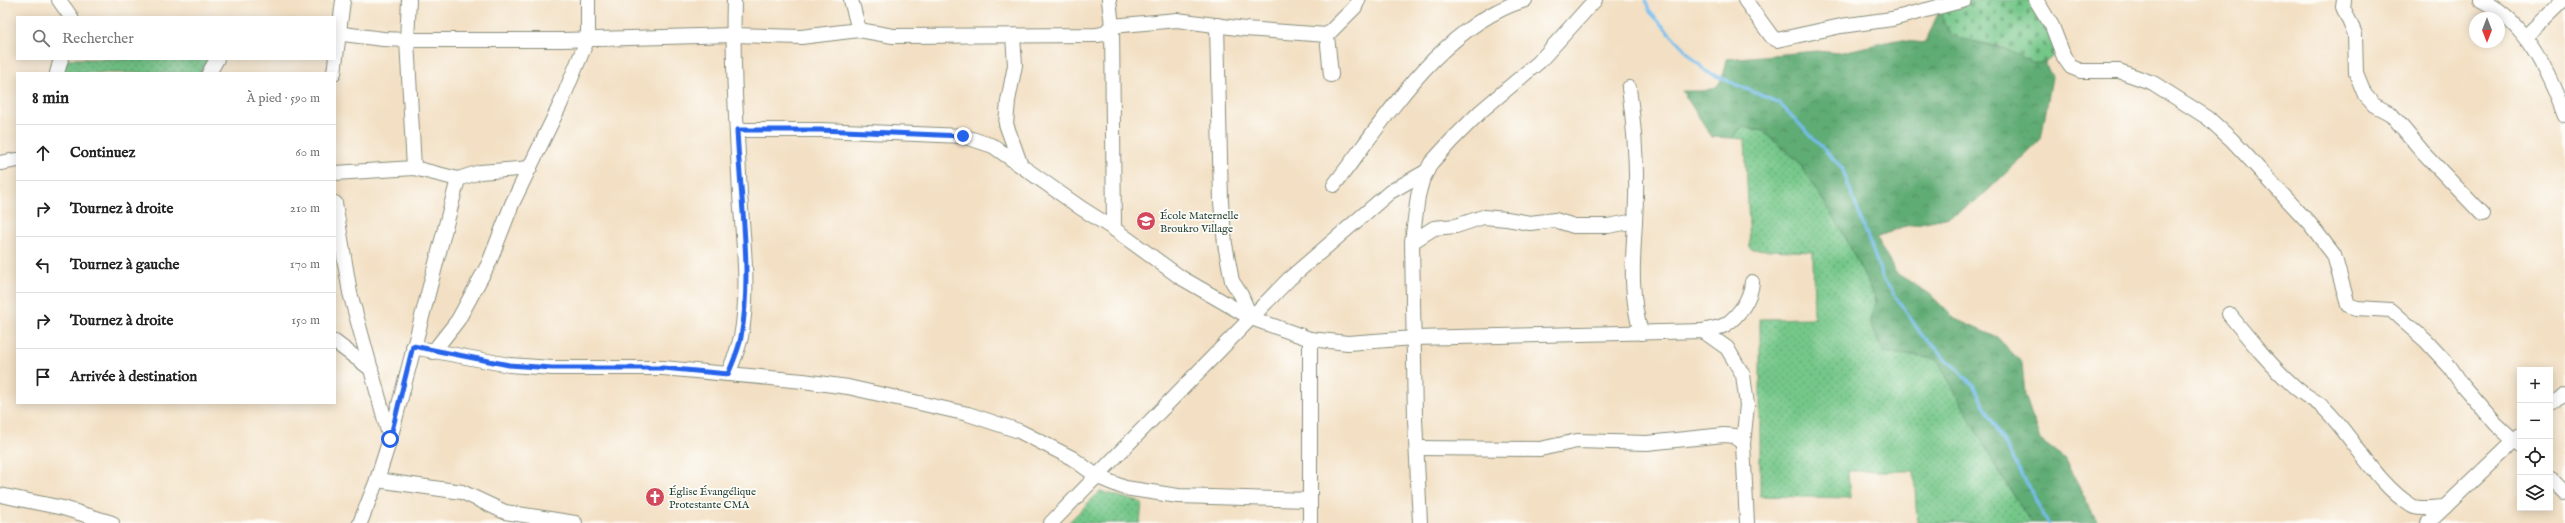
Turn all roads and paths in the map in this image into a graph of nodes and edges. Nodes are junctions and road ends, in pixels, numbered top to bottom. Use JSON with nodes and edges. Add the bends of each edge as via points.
{"nodes":[{"id":1,"x":59,"y":0,"type":"edge"},
{"id":2,"x":343,"y":0,"type":"edge"},
{"id":3,"x":409,"y":0,"type":"edge"},
{"id":4,"x":588,"y":0,"type":"edge"},
{"id":5,"x":734,"y":0,"type":"edge"},
{"id":6,"x":850,"y":0,"type":"edge"},
{"id":7,"x":1109,"y":0,"type":"edge"},
{"id":8,"x":1358,"y":0,"type":"edge"},
{"id":9,"x":1525,"y":0,"type":"edge"},
{"id":10,"x":1595,"y":0,"type":"edge"},
{"id":11,"x":1745,"y":0,"type":"edge"},
{"id":12,"x":1964,"y":0,"type":"edge"},
{"id":13,"x":2036,"y":0,"type":"edge"},
{"id":14,"x":2344,"y":0,"type":"edge"},
{"id":15,"x":2481,"y":0,"type":"edge"},
{"id":16,"x":2563,"y":0,"type":"edge"},
{"id":17,"x":70,"y":16,"type":"edge"},
{"id":18,"x":1216,"y":25,"type":"junction"},
{"id":19,"x":1112,"y":26,"type":"junction"},
{"id":20,"x":859,"y":30,"type":"junction"},
{"id":21,"x":337,"y":33,"type":"edge"},
{"id":22,"x":733,"y":35,"type":"junction"},
{"id":23,"x":1327,"y":35,"type":"junction"},
{"id":24,"x":1013,"y":36,"type":"junction"},
{"id":25,"x":2525,"y":37,"type":"junction"},
{"id":26,"x":588,"y":38,"type":"junction"},
{"id":27,"x":407,"y":40,"type":"junction"},
{"id":28,"x":336,"y":46,"type":"edge"},
{"id":29,"x":62,"y":60,"type":"edge"},
{"id":30,"x":216,"y":60,"type":"edge"},
{"id":31,"x":335,"y":60,"type":"edge"},
{"id":32,"x":57,"y":72,"type":"edge"},
{"id":33,"x":210,"y":72,"type":"edge"},
{"id":34,"x":334,"y":72,"type":"edge"},
{"id":35,"x":1331,"y":75,"type":"dead end"},
{"id":36,"x":1629,"y":88,"type":"dead end"},
{"id":37,"x":2565,"y":116,"type":"edge"},
{"id":38,"x":737,"y":130,"type":"junction"},
{"id":39,"x":16,"y":160,"type":"edge"},
{"id":40,"x":0,"y":163,"type":"edge"},
{"id":41,"x":1020,"y":163,"type":"junction"},
{"id":42,"x":414,"y":168,"type":"junction"},
{"id":43,"x":530,"y":168,"type":"junction"},
{"id":44,"x":1427,"y":171,"type":"junction"},
{"id":45,"x":336,"y":173,"type":"edge"},
{"id":46,"x":458,"y":179,"type":"junction"},
{"id":47,"x":1334,"y":185,"type":"dead end"},
{"id":48,"x":336,"y":209,"type":"edge"},
{"id":49,"x":2482,"y":214,"type":"dead end"},
{"id":50,"x":1635,"y":221,"type":"junction"},
{"id":51,"x":1114,"y":229,"type":"junction"},
{"id":52,"x":1412,"y":242,"type":"junction"},
{"id":53,"x":1232,"y":281,"type":"junction"},
{"id":54,"x":1752,"y":282,"type":"dead end"},
{"id":55,"x":1206,"y":292,"type":"junction"},
{"id":56,"x":2229,"y":314,"type":"dead end"},
{"id":57,"x":1251,"y":318,"type":"junction"},
{"id":58,"x":1703,"y":331,"type":"junction"},
{"id":59,"x":1640,"y":333,"type":"junction"},
{"id":60,"x":1414,"y":338,"type":"junction"},
{"id":61,"x":1310,"y":339,"type":"junction"},
{"id":62,"x":336,"y":343,"type":"edge"},
{"id":63,"x":413,"y":346,"type":"junction"},
{"id":64,"x":433,"y":352,"type":"junction"},
{"id":65,"x":372,"y":369,"type":"junction"},
{"id":66,"x":728,"y":374,"type":"junction"},
{"id":67,"x":2565,"y":393,"type":"edge"},
{"id":68,"x":2553,"y":403,"type":"edge"},
{"id":69,"x":390,"y":439,"type":"junction"},
{"id":70,"x":2517,"y":439,"type":"edge"},
{"id":71,"x":2517,"y":441,"type":"edge"},
{"id":72,"x":1743,"y":444,"type":"junction"},
{"id":73,"x":1418,"y":448,"type":"junction"},
{"id":74,"x":1098,"y":477,"type":"junction"},
{"id":75,"x":377,"y":480,"type":"junction"},
{"id":76,"x":2553,"y":481,"type":"edge"},
{"id":77,"x":2565,"y":493,"type":"edge"},
{"id":78,"x":0,"y":495,"type":"edge"},
{"id":79,"x":1310,"y":500,"type":"junction"},
{"id":80,"x":2445,"y":507,"type":"junction"},
{"id":81,"x":112,"y":523,"type":"edge"},
{"id":82,"x":360,"y":523,"type":"edge"},
{"id":83,"x":575,"y":523,"type":"edge"},
{"id":84,"x":1051,"y":523,"type":"edge"},
{"id":85,"x":1310,"y":523,"type":"edge"},
{"id":86,"x":1420,"y":523,"type":"edge"},
{"id":87,"x":1747,"y":523,"type":"edge"},
{"id":88,"x":2428,"y":523,"type":"edge"}],
"edges":[{"from":1,"to":17,"type":"street"},
{"from":2,"to":21,"type":"street"},
{"from":3,"to":27,"type":"street"},
{"from":4,"to":26,"type":"street"},
{"from":5,"to":22,"type":"street"},
{"from":6,"to":20,"type":"street"},
{"from":7,"to":19,"type":"street"},
{"from":8,"to":23,"type":"street"},
{"from":9,"to":47,"type":"street","via":[[1481,21],[1456,38],[1429,62]]},
{"from":10,"to":44,"type":"street","via":[[1539,62],[1481,111],[1452,140],[1430,163]]},
{"from":11,"to":12,"type":"street","via":[[1772,37],[1785,40],[1841,26],[1892,19]]},
{"from":13,"to":70,"type":"street","via":[[2052,26],[2064,57],[2071,67],[2081,71],[2119,71],[2153,83],[2208,118],[2232,140],[2310,224],[2334,255],[2348,305],[2391,310],[2426,341],[2450,367],[2462,386],[2496,424]]},
{"from":14,"to":49,"type":"street","via":[[2343,7],[2355,34],[2356,73],[2365,94],[2374,104],[2391,114]]},
{"from":15,"to":25,"type":"street","via":[[2501,13]]},
{"from":16,"to":25,"type":"street"},
{"from":18,"to":19,"type":"street","via":[[1177,20]]},
{"from":18,"to":23,"type":"street"},
{"from":18,"to":53,"type":"street","via":[[1221,202]]},
{"from":19,"to":24,"type":"street","via":[[1103,34],[1097,35]]},
{"from":19,"to":51,"type":"street"},
{"from":20,"to":22,"type":"street","via":[[801,37]]},
{"from":20,"to":24,"type":"street","via":[[893,36]]},
{"from":21,"to":27,"type":"street"},
{"from":21,"to":28,"type":"street"},
{"from":22,"to":26,"type":"street"},
{"from":22,"to":38,"type":"street"},
{"from":23,"to":35,"type":"street"},
{"from":24,"to":41,"type":"street","via":[[1015,65],[1006,124]]},
{"from":25,"to":37,"type":"street","via":[[2546,68]]},
{"from":26,"to":27,"type":"street"},
{"from":26,"to":43,"type":"street"},
{"from":27,"to":42,"type":"street"},
{"from":29,"to":32,"type":"street"},
{"from":30,"to":33,"type":"street"},
{"from":31,"to":34,"type":"street"},
{"from":36,"to":50,"type":"street","via":[[1636,142]]},
{"from":38,"to":41,"type":"street","via":[[820,130],[963,136],[993,146]]},
{"from":38,"to":66,"type":"street","via":[[746,256],[745,306],[741,338]]},
{"from":39,"to":40,"type":"street"},
{"from":41,"to":51,"type":"street"},
{"from":42,"to":45,"type":"street"},
{"from":42,"to":46,"type":"street"},
{"from":43,"to":46,"type":"street","via":[[480,172]]},
{"from":43,"to":64,"type":"street","via":[[512,204],[489,263],[458,320]]},
{"from":44,"to":52,"type":"street","via":[[1418,196]]},
{"from":44,"to":57,"type":"street","via":[[1390,192],[1289,279]]},
{"from":46,"to":63,"type":"street"},
{"from":48,"to":65,"type":"street","via":[[350,293]]},
{"from":50,"to":52,"type":"street","via":[[1608,226],[1574,226],[1555,220],[1530,224],[1483,217],[1456,226],[1434,228]]},
{"from":50,"to":59,"type":"street","via":[[1633,305]]},
{"from":51,"to":55,"type":"street","via":[[1180,277]]},
{"from":52,"to":60,"type":"street"},
{"from":53,"to":55,"type":"street","via":[[1228,288]]},
{"from":53,"to":57,"type":"street"},
{"from":54,"to":58,"type":"street","via":[[1751,294],[1725,325]]},
{"from":55,"to":57,"type":"street"},
{"from":56,"to":80,"type":"street","via":[[2265,358],[2294,387],[2307,399],[2324,408],[2403,499],[2414,507]]},
{"from":57,"to":61,"type":"street"},
{"from":57,"to":74,"type":"street"},
{"from":58,"to":59,"type":"street"},
{"from":58,"to":72,"type":"street","via":[[1727,348],[1743,375],[1747,405]]},
{"from":59,"to":60,"type":"street"},
{"from":60,"to":61,"type":"street","via":[[1348,343]]},
{"from":60,"to":73,"type":"street"},
{"from":61,"to":79,"type":"street"},
{"from":62,"to":65,"type":"street"},
{"from":63,"to":64,"type":"street"},
{"from":63,"to":69,"type":"street"},
{"from":64,"to":66,"type":"street","via":[[509,365],[552,368],[663,368]]},
{"from":65,"to":69,"type":"street"},
{"from":66,"to":74,"type":"street","via":[[848,387],[968,414],[1019,431],[1072,458]]},
{"from":67,"to":68,"type":"street"},
{"from":69,"to":75,"type":"street"},
{"from":71,"to":80,"type":"street","via":[[2485,466]]},
{"from":72,"to":73,"type":"street","via":[[1736,436],[1724,435],[1647,443],[1577,441],[1540,449]]},
{"from":72,"to":87,"type":"street"},
{"from":73,"to":86,"type":"street"},
{"from":74,"to":79,"type":"street","via":[[1125,488],[1150,493]]},
{"from":74,"to":84,"type":"street"},
{"from":75,"to":82,"type":"street"},
{"from":75,"to":83,"type":"street","via":[[462,492],[505,512]]},
{"from":76,"to":77,"type":"street"},
{"from":78,"to":81,"type":"street","via":[[63,508]]},
{"from":79,"to":85,"type":"street"},
{"from":80,"to":88,"type":"street"}]}
